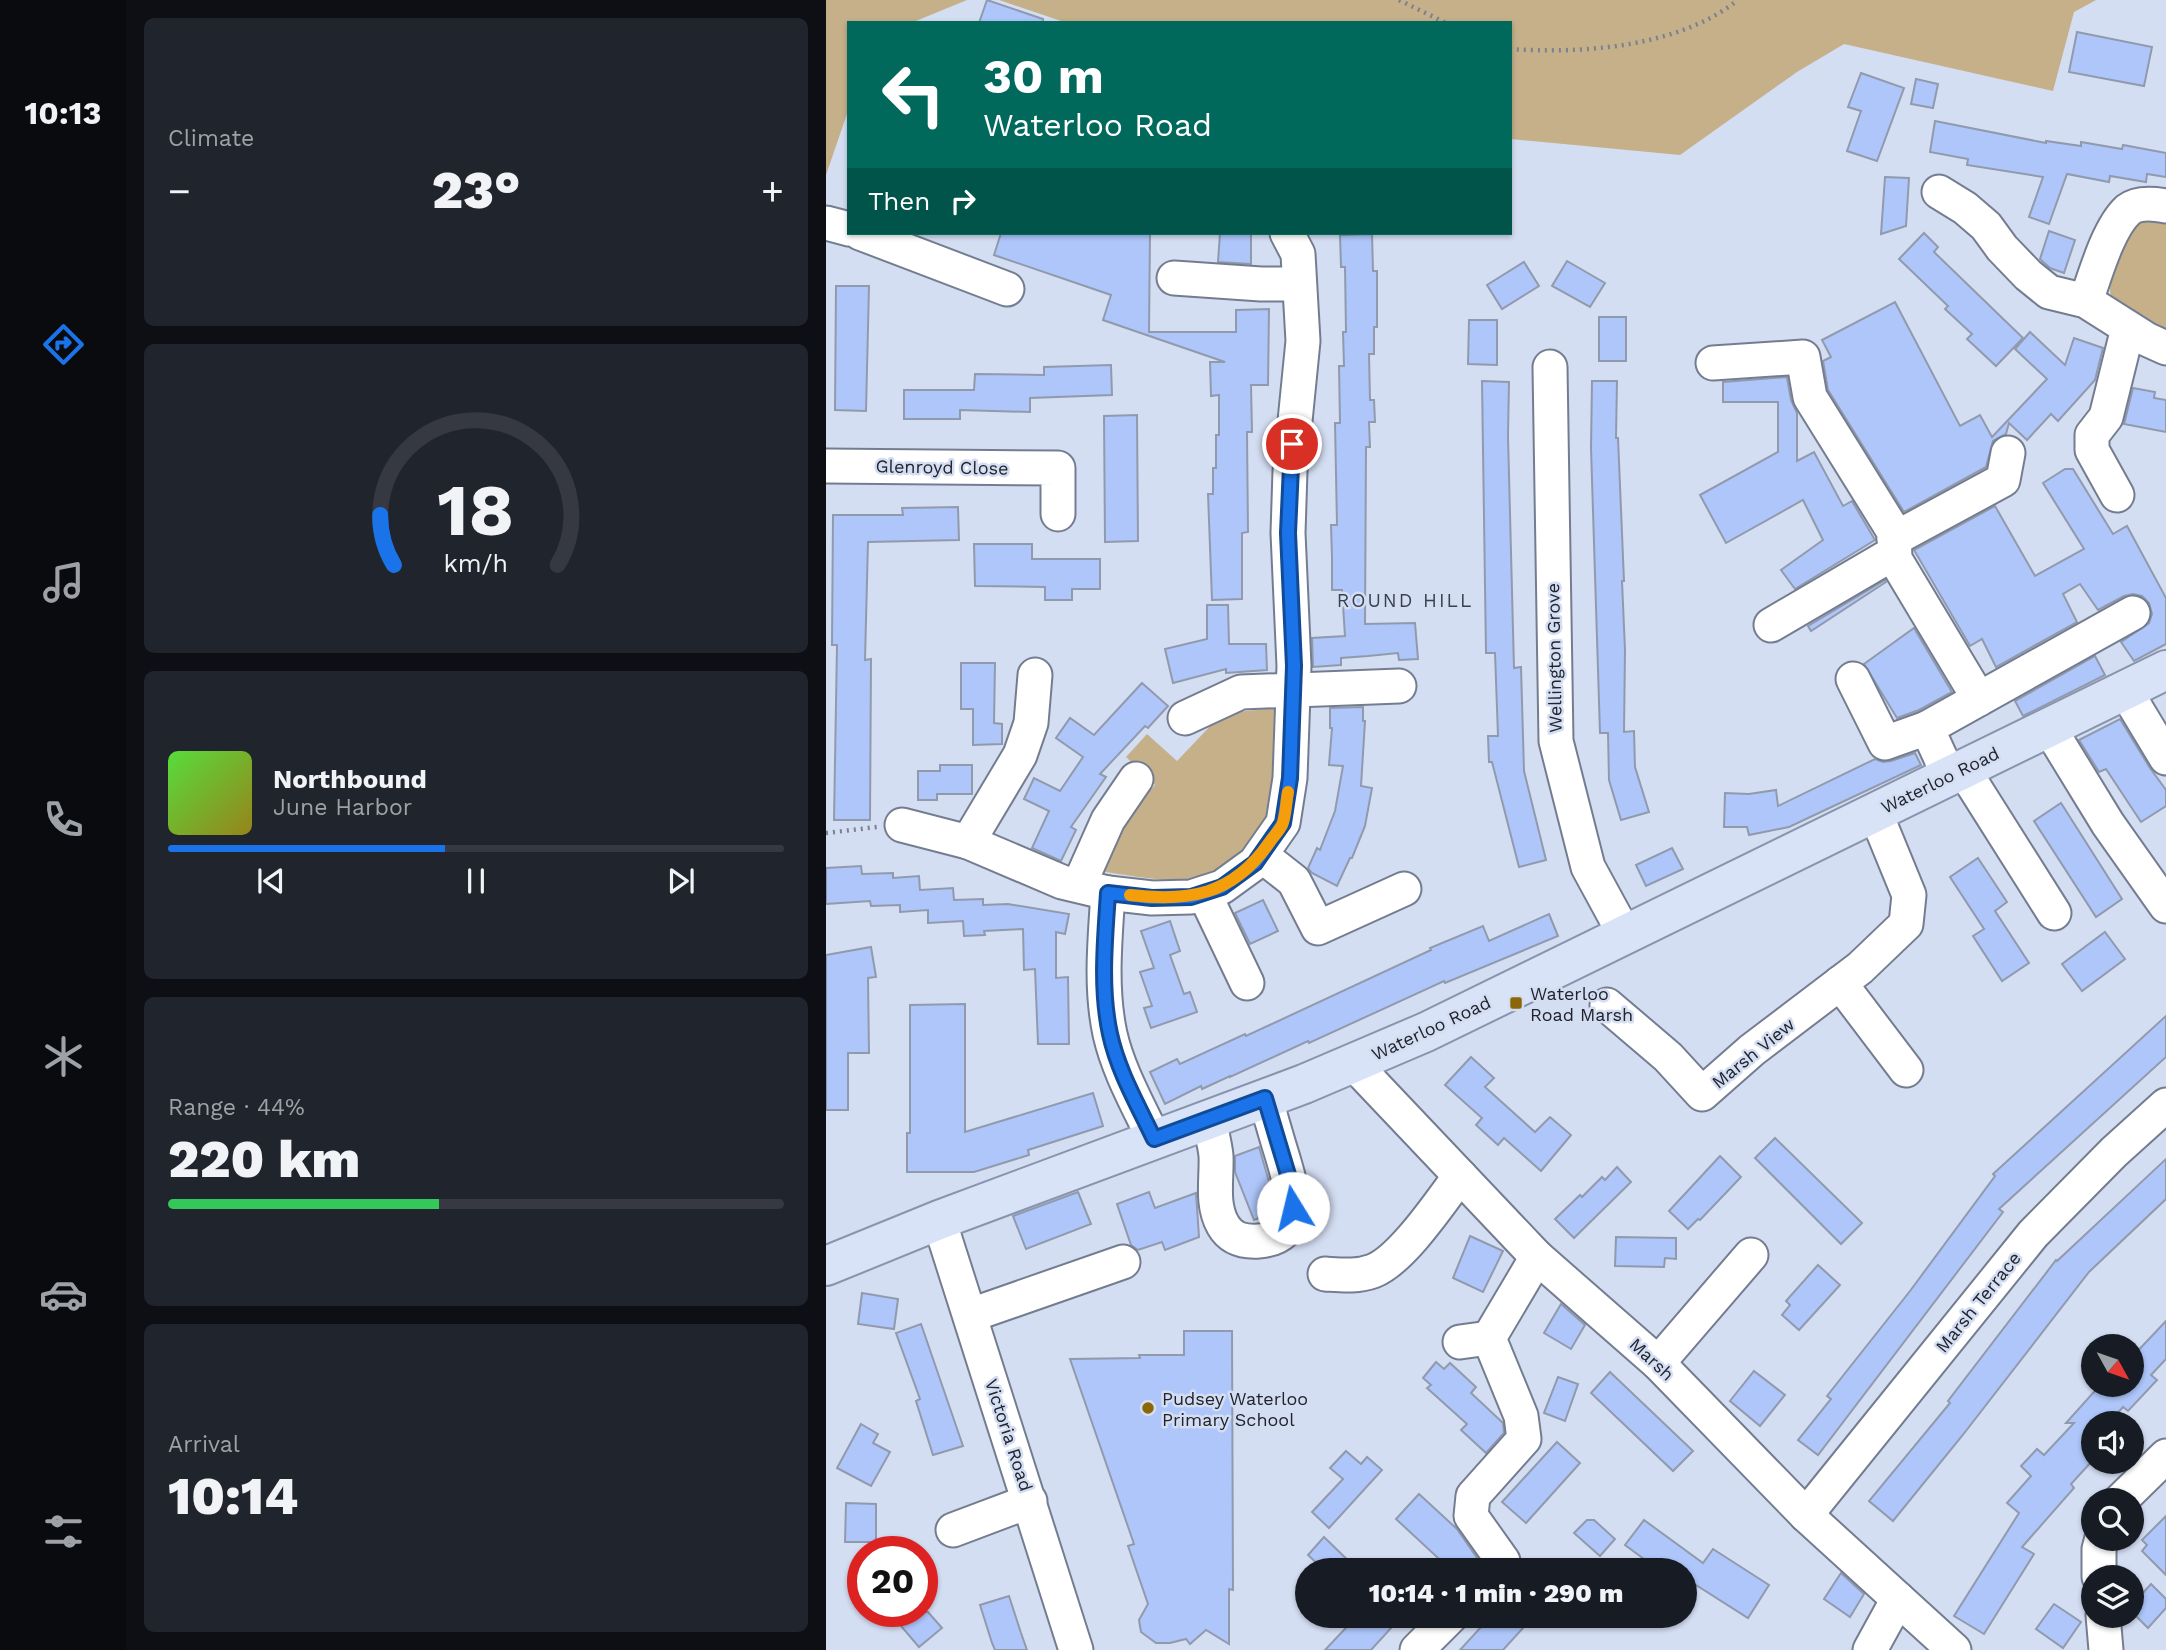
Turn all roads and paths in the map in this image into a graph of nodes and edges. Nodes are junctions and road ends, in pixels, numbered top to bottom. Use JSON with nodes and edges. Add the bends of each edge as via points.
{"nodes":[{"id":1,"x":1399,"y":0,"type":"edge"},
{"id":2,"x":1738,"y":0,"type":"edge"},
{"id":3,"x":1442,"y":21,"type":"edge"},
{"id":4,"x":1512,"y":49,"type":"edge"},
{"id":5,"x":1939,"y":192,"type":"dead end"},
{"id":6,"x":2166,"y":206,"type":"edge"},
{"id":7,"x":826,"y":223,"type":"edge"},
{"id":8,"x":847,"y":228,"type":"edge"},
{"id":9,"x":865,"y":235,"type":"edge"},
{"id":10,"x":1288,"y":235,"type":"edge"},
{"id":11,"x":1174,"y":278,"type":"dead end"},
{"id":12,"x":1299,"y":284,"type":"junction"},
{"id":13,"x":1007,"y":289,"type":"dead end"},
{"id":14,"x":2086,"y":301,"type":"junction"},
{"id":15,"x":2128,"y":328,"type":"junction"},
{"id":16,"x":2166,"y":348,"type":"edge"},
{"id":17,"x":1713,"y":363,"type":"dead end"},
{"id":18,"x":1550,"y":367,"type":"dead end"},
{"id":19,"x":2008,"y":453,"type":"dead end"},
{"id":20,"x":826,"y":466,"type":"edge"},
{"id":21,"x":2117,"y":495,"type":"dead end"},
{"id":22,"x":1058,"y":514,"type":"dead end"},
{"id":23,"x":1894,"y":546,"type":"junction"},
{"id":24,"x":2133,"y":613,"type":"dead end"},
{"id":25,"x":1770,"y":625,"type":"dead end"},
{"id":26,"x":2166,"y":670,"type":"edge"},
{"id":27,"x":1035,"y":675,"type":"dead end"},
{"id":28,"x":1853,"y":679,"type":"dead end"},
{"id":29,"x":1399,"y":686,"type":"dead end"},
{"id":30,"x":1294,"y":689,"type":"junction"},
{"id":31,"x":2124,"y":690,"type":"junction"},
{"id":32,"x":1979,"y":699,"type":"junction"},
{"id":33,"x":1185,"y":718,"type":"dead end"},
{"id":34,"x":2048,"y":726,"type":"junction"},
{"id":35,"x":1927,"y":728,"type":"junction"},
{"id":36,"x":2166,"y":758,"type":"edge"},
{"id":37,"x":1956,"y":772,"type":"junction"},
{"id":38,"x":1136,"y":779,"type":"dead end"},
{"id":39,"x":1875,"y":812,"type":"junction"},
{"id":40,"x":902,"y":825,"type":"joint"},
{"id":41,"x":826,"y":833,"type":"edge"},
{"id":42,"x":968,"y":842,"type":"junction"},
{"id":43,"x":1261,"y":855,"type":"junction"},
{"id":44,"x":1093,"y":889,"type":"junction"},
{"id":45,"x":1404,"y":889,"type":"dead end"},
{"id":46,"x":1204,"y":893,"type":"junction"},
{"id":47,"x":2166,"y":906,"type":"edge"},
{"id":48,"x":2054,"y":913,"type":"dead end"},
{"id":49,"x":1625,"y":935,"type":"junction"},
{"id":50,"x":1247,"y":983,"type":"dead end"},
{"id":51,"x":1840,"y":983,"type":"junction"},
{"id":52,"x":1607,"y":1005,"type":"dead end"},
{"id":53,"x":1354,"y":1064,"type":"junction"},
{"id":54,"x":1906,"y":1070,"type":"dead end"},
{"id":55,"x":1265,"y":1098,"type":"junction"},
{"id":56,"x":2166,"y":1105,"type":"edge"},
{"id":57,"x":1209,"y":1119,"type":"junction"},
{"id":58,"x":1154,"y":1139,"type":"junction"},
{"id":59,"x":1460,"y":1176,"type":"junction"},
{"id":60,"x":939,"y":1220,"type":"junction"},
{"id":61,"x":1751,"y":1255,"type":"dead end"},
{"id":62,"x":1537,"y":1257,"type":"junction"},
{"id":63,"x":827,"y":1262,"type":"edge"},
{"id":64,"x":1123,"y":1262,"type":"dead end"},
{"id":65,"x":1325,"y":1274,"type":"dead end"},
{"id":66,"x":971,"y":1315,"type":"junction"},
{"id":67,"x":1658,"y":1363,"type":"junction"},
{"id":68,"x":2166,"y":1456,"type":"edge"},
{"id":69,"x":2133,"y":1488,"type":"edge"},
{"id":70,"x":1030,"y":1501,"type":"junction"},
{"id":71,"x":1806,"y":1515,"type":"junction"},
{"id":72,"x":953,"y":1530,"type":"dead end"},
{"id":73,"x":1501,"y":1558,"type":"edge"},
{"id":74,"x":1898,"y":1599,"type":"junction"},
{"id":75,"x":1439,"y":1628,"type":"edge"},
{"id":76,"x":2104,"y":1628,"type":"edge"},
{"id":77,"x":1076,"y":1650,"type":"edge"},
{"id":78,"x":1417,"y":1650,"type":"edge"},
{"id":79,"x":1870,"y":1650,"type":"edge"},
{"id":80,"x":1954,"y":1650,"type":"edge"},
{"id":81,"x":2106,"y":1650,"type":"edge"}],
"edges":[{"from":1,"to":3,"type":"path"},
{"from":2,"to":4,"type":"path","via":[[1667,37],[1578,51]]},
{"from":5,"to":14,"type":"street","via":[[1986,226],[2001,248],[2049,292]]},
{"from":6,"to":14,"type":"street","via":[[2152,203],[2130,208],[2119,221]]},
{"from":7,"to":8,"type":"street"},
{"from":9,"to":13,"type":"street"},
{"from":10,"to":12,"type":"street","via":[[1298,254]]},
{"from":11,"to":12,"type":"street"},
{"from":12,"to":30,"type":"street","via":[[1303,341],[1288,533]]},
{"from":14,"to":15,"type":"street"},
{"from":15,"to":16,"type":"street"},
{"from":15,"to":21,"type":"street","via":[[2106,417],[2092,435],[2092,450]]},
{"from":17,"to":23,"type":"street","via":[[1803,357],[1810,397],[1894,532]]},
{"from":18,"to":49,"type":"street","name":"Wellington Grove","via":[[1556,741],[1588,867]]},
{"from":19,"to":23,"type":"street","via":[[2003,480]]},
{"from":20,"to":22,"type":"street","name":"Glenroyd Close","via":[[1058,459]]},
{"from":23,"to":25,"type":"street"},
{"from":23,"to":32,"type":"street","via":[[1895,559]]},
{"from":24,"to":32,"type":"street"},
{"from":26,"to":31,"type":"main road","name":"Waterloo Road"},
{"from":27,"to":42,"type":"street","via":[[1031,723],[1020,755]]},
{"from":28,"to":35,"type":"street","via":[[1885,743]]},
{"from":29,"to":30,"type":"street"},
{"from":30,"to":33,"type":"street","via":[[1241,692]]},
{"from":30,"to":43,"type":"street","via":[[1283,823]]},
{"from":31,"to":34,"type":"main road","name":"Waterloo Road"},
{"from":31,"to":36,"type":"street"},
{"from":32,"to":35,"type":"street"},
{"from":34,"to":37,"type":"main road","name":"Waterloo Road"},
{"from":34,"to":47,"type":"street","via":[[2108,824]]},
{"from":35,"to":37,"type":"street"},
{"from":37,"to":39,"type":"main road","name":"Waterloo Road"},
{"from":37,"to":48,"type":"street"},
{"from":38,"to":44,"type":"street","via":[[1108,820]]},
{"from":39,"to":49,"type":"main road","name":"Waterloo Road"},
{"from":39,"to":51,"type":"street","name":"Marsh View","via":[[1909,895],[1906,924]]},
{"from":40,"to":41,"type":"path"},
{"from":40,"to":42,"type":"street"},
{"from":42,"to":44,"type":"street","via":[[1062,882]]},
{"from":43,"to":45,"type":"street","via":[[1294,881],[1318,928]]},
{"from":43,"to":46,"type":"street","via":[[1222,887]]},
{"from":44,"to":46,"type":"street","via":[[1152,898]]},
{"from":44,"to":58,"type":"street","via":[[1104,948],[1110,1034]]},
{"from":46,"to":50,"type":"street"},
{"from":49,"to":53,"type":"main road","name":"Waterloo Road"},
{"from":51,"to":52,"type":"street","name":"Marsh View","via":[[1702,1094],[1668,1057]]},
{"from":51,"to":54,"type":"street"},
{"from":53,"to":55,"type":"main road","name":"Waterloo Road"},
{"from":53,"to":59,"type":"street","name":"Marsh"},
{"from":55,"to":57,"type":"main road","name":"Waterloo Road"},
{"from":55,"to":57,"type":"street","via":[[1293,1197],[1290,1222],[1270,1240],[1241,1240],[1231,1236],[1222,1223],[1216,1207],[1216,1154]]},
{"from":56,"to":71,"type":"street","name":"Marsh Terrace","via":[[2033,1234]]},
{"from":57,"to":58,"type":"main road","name":"Waterloo Road"},
{"from":58,"to":60,"type":"main road","name":"Waterloo Road"},
{"from":59,"to":62,"type":"street","name":"Marsh"},
{"from":59,"to":65,"type":"street","via":[[1391,1260],[1375,1271],[1353,1276]]},
{"from":60,"to":63,"type":"main road","name":"Waterloo Road"},
{"from":60,"to":66,"type":"street","name":"Victoria Road"},
{"from":61,"to":67,"type":"street"},
{"from":62,"to":67,"type":"street","name":"Marsh"},
{"from":62,"to":73,"type":"street","via":[[1474,1340],[1521,1416],[1524,1438],[1474,1496],[1471,1516]]},
{"from":64,"to":66,"type":"street"},
{"from":66,"to":70,"type":"street","name":"Victoria Road"},
{"from":67,"to":71,"type":"street","name":"Marsh"},
{"from":68,"to":69,"type":"street"},
{"from":70,"to":72,"type":"street"},
{"from":70,"to":77,"type":"street","name":"Victoria Road"},
{"from":71,"to":74,"type":"street","name":"Marsh"},
{"from":74,"to":79,"type":"street"},
{"from":74,"to":80,"type":"street","name":"Marsh"},
{"from":75,"to":78,"type":"street"},
{"from":76,"to":81,"type":"street"}]}
